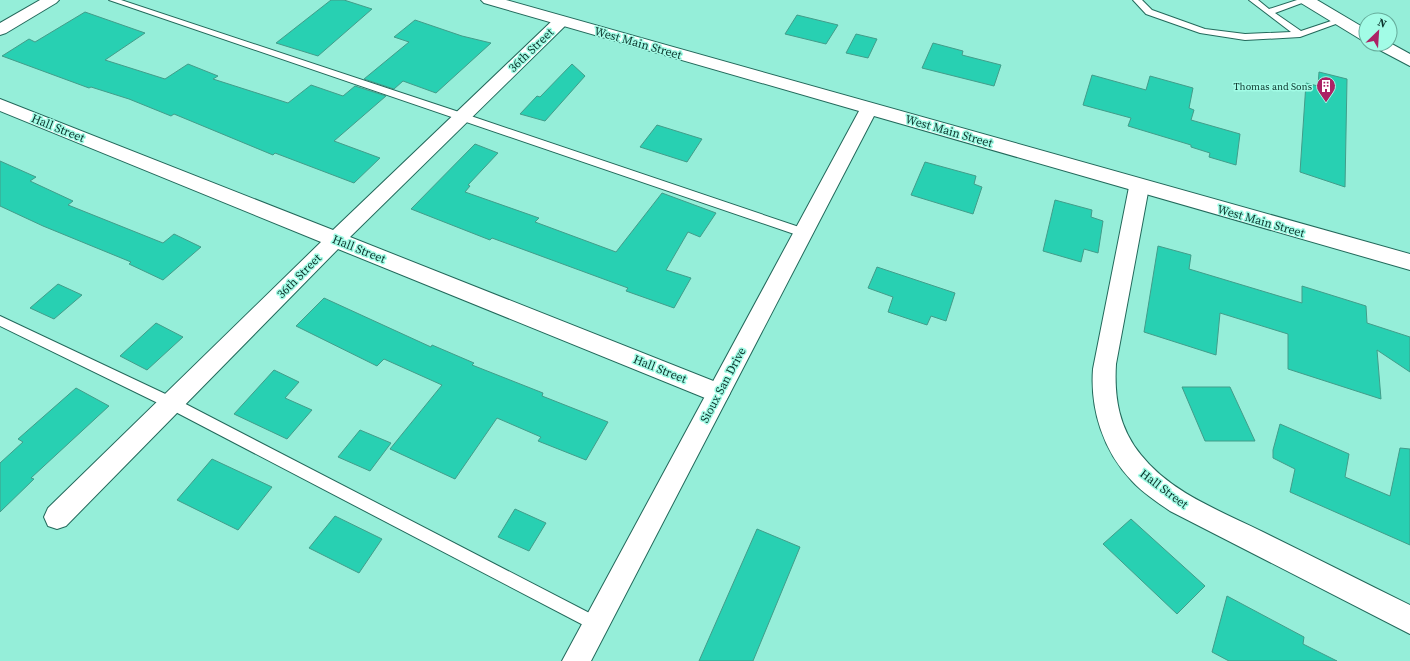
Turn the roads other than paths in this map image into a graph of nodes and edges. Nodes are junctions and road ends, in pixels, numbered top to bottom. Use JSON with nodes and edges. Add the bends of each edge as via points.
{"nodes":[{"id":1,"x":51,"y":0,"type":"edge"},
{"id":2,"x":113,"y":0,"type":"edge"},
{"id":3,"x":489,"y":0,"type":"edge"},
{"id":4,"x":1137,"y":0,"type":"edge"},
{"id":5,"x":1253,"y":0,"type":"edge"},
{"id":6,"x":1306,"y":0,"type":"edge"},
{"id":7,"x":1268,"y":12,"type":"junction"},
{"id":8,"x":561,"y":21,"type":"junction"},
{"id":9,"x":1340,"y":21,"type":"junction"},
{"id":10,"x":0,"y":30,"type":"edge"},
{"id":11,"x":1358,"y":31,"type":"edge"},
{"id":12,"x":1300,"y":34,"type":"junction"},
{"id":13,"x":1394,"y":52,"type":"edge"},
{"id":14,"x":1410,"y":61,"type":"edge"},
{"id":15,"x":0,"y":105,"type":"edge"},
{"id":16,"x":869,"y":108,"type":"junction"},
{"id":17,"x":462,"y":116,"type":"junction"},
{"id":18,"x":1139,"y":187,"type":"junction"},
{"id":19,"x":804,"y":233,"type":"junction"},
{"id":20,"x":335,"y":240,"type":"junction"},
{"id":21,"x":1410,"y":262,"type":"edge"},
{"id":22,"x":0,"y":321,"type":"edge"},
{"id":23,"x":718,"y":392,"type":"junction"},
{"id":24,"x":171,"y":403,"type":"junction"},
{"id":25,"x":58,"y":517,"type":"dead end"},
{"id":26,"x":1410,"y":620,"type":"edge"},
{"id":27,"x":596,"y":624,"type":"junction"},
{"id":28,"x":576,"y":661,"type":"edge"}],
"edges":[{"from":1,"to":10,"type":"street"},
{"from":2,"to":17,"type":"lane"},
{"from":3,"to":8,"type":"street","name":"West Main Street"},
{"from":4,"to":12,"type":"lane","via":[[1149,12],[1203,31],[1245,37]]},
{"from":5,"to":7,"type":"lane"},
{"from":6,"to":7,"type":"lane"},
{"from":6,"to":9,"type":"street"},
{"from":7,"to":12,"type":"lane"},
{"from":8,"to":16,"type":"street","name":"West Main Street"},
{"from":8,"to":17,"type":"street","name":"36th Street"},
{"from":9,"to":11,"type":"street"},
{"from":9,"to":12,"type":"lane"},
{"from":13,"to":14,"type":"street"},
{"from":15,"to":20,"type":"street","name":"Hall Street"},
{"from":16,"to":18,"type":"street","name":"West Main Street"},
{"from":16,"to":19,"type":"street","name":"Sioux San Drive"},
{"from":17,"to":19,"type":"lane"},
{"from":17,"to":20,"type":"street","name":"36th Street"},
{"from":18,"to":21,"type":"street","name":"West Main Street"},
{"from":18,"to":26,"type":"street","name":"Hall Street","via":[[1105,364],[1104,386],[1105,404],[1110,421],[1129,459],[1146,478],[1179,503]]},
{"from":19,"to":23,"type":"street","name":"Sioux San Drive"},
{"from":20,"to":23,"type":"street","name":"Hall Street"},
{"from":20,"to":24,"type":"street","name":"36th Street"},
{"from":22,"to":24,"type":"lane"},
{"from":23,"to":27,"type":"street","name":"Sioux San Drive"},
{"from":24,"to":25,"type":"street","name":"36th Street"},
{"from":24,"to":27,"type":"lane"},
{"from":27,"to":28,"type":"street","name":"Sioux San Drive"}]}
